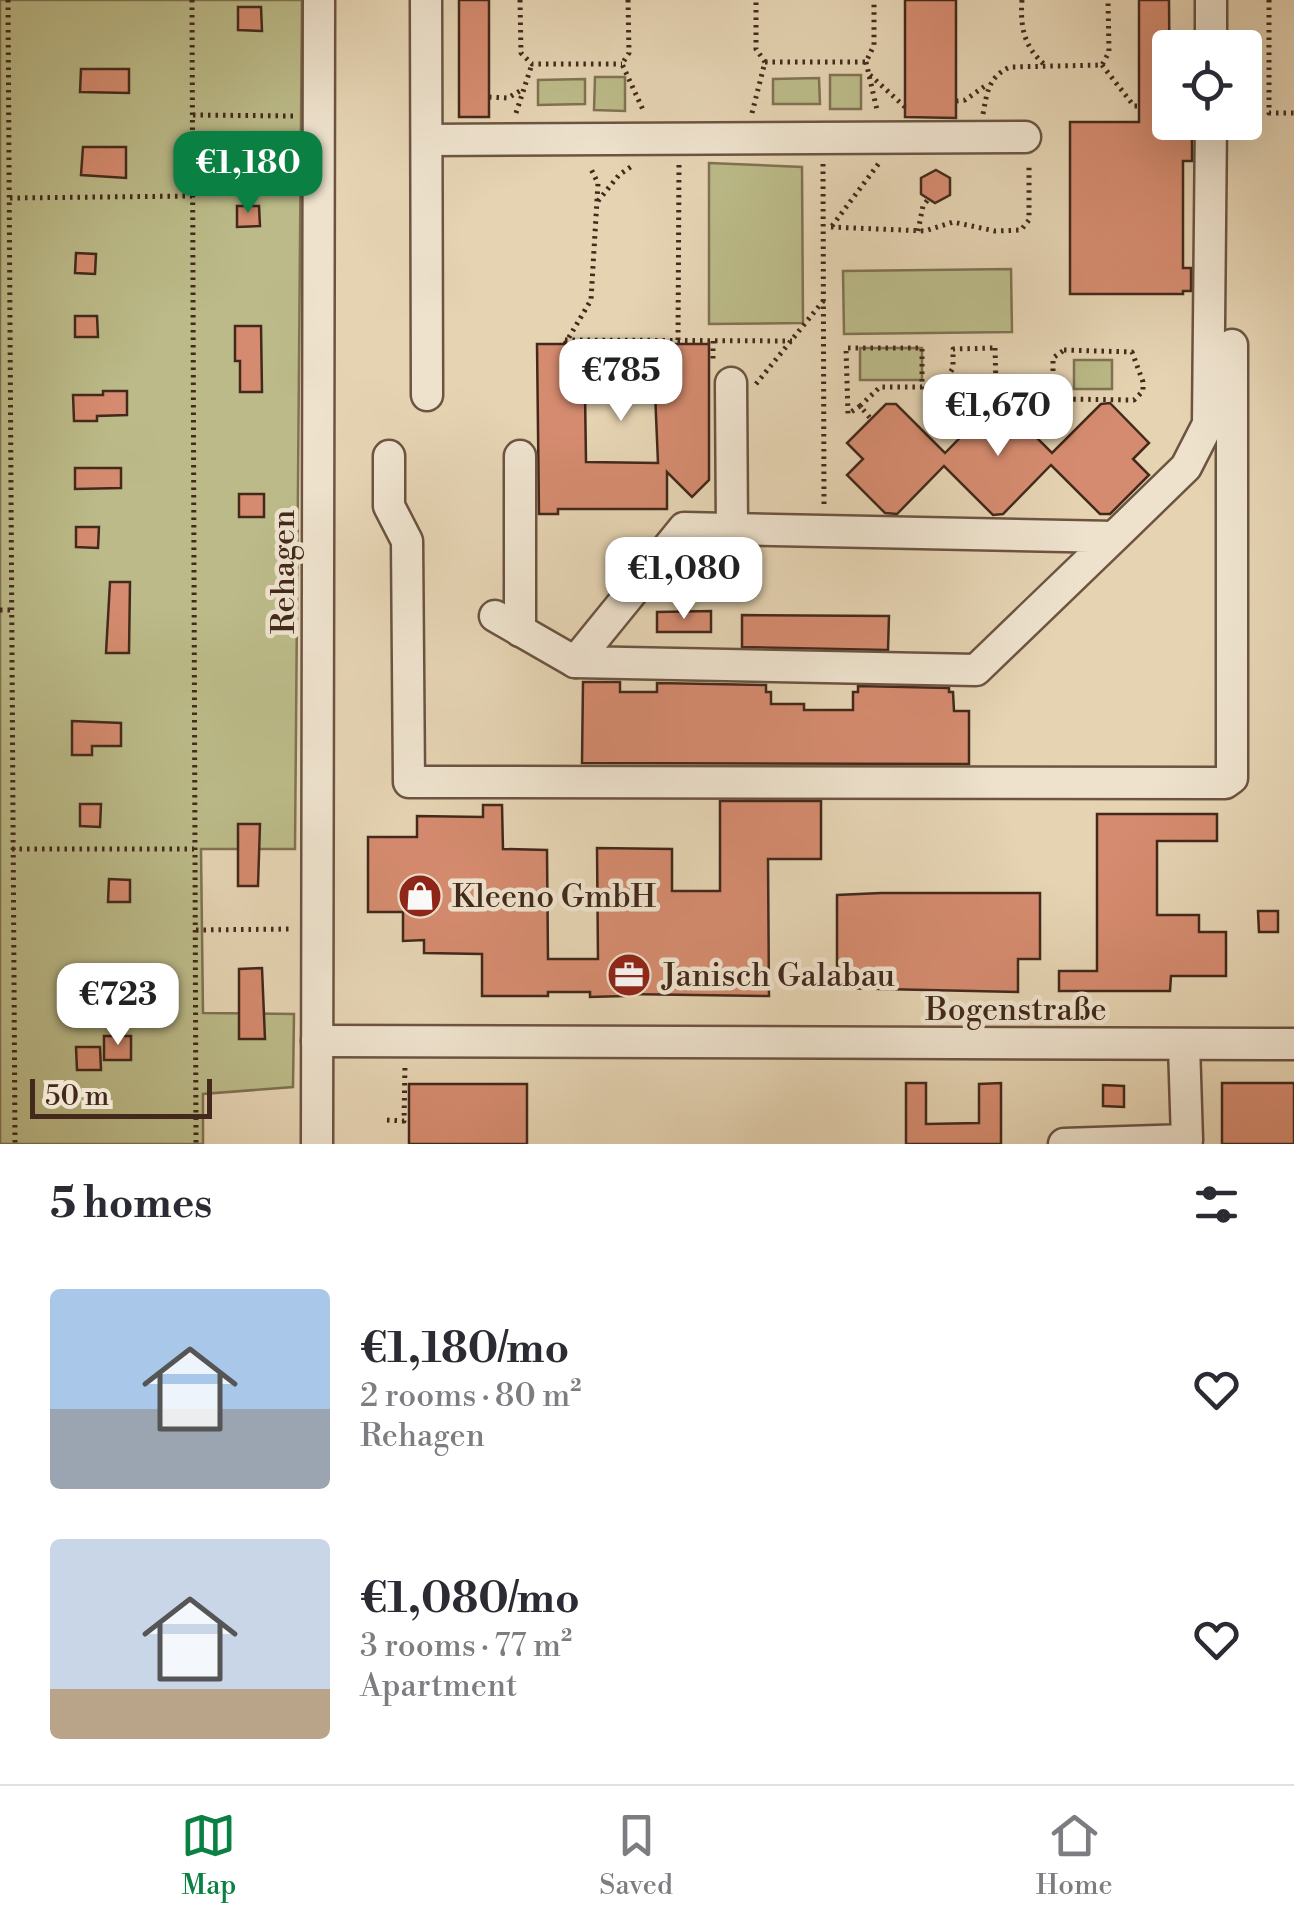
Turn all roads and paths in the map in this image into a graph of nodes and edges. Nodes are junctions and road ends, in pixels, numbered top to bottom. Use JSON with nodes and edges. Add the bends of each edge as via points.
{"nodes":[{"id":1,"x":8,"y":0,"type":"edge"},
{"id":2,"x":192,"y":0,"type":"edge"},
{"id":3,"x":318,"y":0,"type":"edge"},
{"id":4,"x":426,"y":0,"type":"edge"},
{"id":5,"x":520,"y":0,"type":"edge"},
{"id":6,"x":628,"y":0,"type":"edge"},
{"id":7,"x":756,"y":0,"type":"edge"},
{"id":8,"x":874,"y":0,"type":"edge"},
{"id":9,"x":1022,"y":0,"type":"edge"},
{"id":10,"x":1108,"y":0,"type":"edge"},
{"id":11,"x":1212,"y":0,"type":"edge"},
{"id":12,"x":1269,"y":0,"type":"edge"},
{"id":13,"x":1211,"y":30,"type":"edge"},
{"id":14,"x":765,"y":62,"type":"junction"},
{"id":15,"x":866,"y":62,"type":"junction"},
{"id":16,"x":532,"y":64,"type":"junction"},
{"id":17,"x":622,"y":64,"type":"junction"},
{"id":18,"x":1102,"y":65,"type":"junction"},
{"id":19,"x":1047,"y":67,"type":"junction"},
{"id":20,"x":868,"y":74,"type":"junction"},
{"id":21,"x":990,"y":82,"type":"junction"},
{"id":22,"x":524,"y":88,"type":"junction"},
{"id":23,"x":489,"y":97,"type":"dead end"},
{"id":24,"x":956,"y":101,"type":"dead end"},
{"id":25,"x":1139,"y":106,"type":"dead end"},
{"id":26,"x":905,"y":107,"type":"dead end"},
{"id":27,"x":1294,"y":113,"type":"edge"},
{"id":28,"x":192,"y":116,"type":"junction"},
{"id":29,"x":319,"y":116,"type":"junction"},
{"id":30,"x":515,"y":117,"type":"dead end"},
{"id":31,"x":646,"y":117,"type":"dead end"},
{"id":32,"x":982,"y":117,"type":"dead end"},
{"id":33,"x":888,"y":128,"type":"junction"},
{"id":34,"x":1024,"y":137,"type":"joint"},
{"id":35,"x":824,"y":138,"type":"junction"},
{"id":36,"x":679,"y":139,"type":"junction"},
{"id":37,"x":745,"y":139,"type":"junction"},
{"id":38,"x":426,"y":140,"type":"junction"},
{"id":39,"x":576,"y":140,"type":"junction"},
{"id":40,"x":1211,"y":140,"type":"edge"},
{"id":41,"x":192,"y":196,"type":"junction"},
{"id":42,"x":9,"y":198,"type":"junction"},
{"id":43,"x":929,"y":198,"type":"dead end"},
{"id":44,"x":831,"y":228,"type":"junction"},
{"id":45,"x":918,"y":230,"type":"junction"},
{"id":46,"x":824,"y":236,"type":"junction"},
{"id":47,"x":824,"y":300,"type":"junction"},
{"id":48,"x":678,"y":340,"type":"junction"},
{"id":49,"x":792,"y":341,"type":"junction"},
{"id":50,"x":1232,"y":345,"type":"dead end"},
{"id":51,"x":1128,"y":351,"type":"joint"},
{"id":52,"x":427,"y":395,"type":"dead end"},
{"id":53,"x":731,"y":398,"type":"joint"},
{"id":54,"x":970,"y":404,"type":"junction"},
{"id":55,"x":860,"y":406,"type":"junction"},
{"id":56,"x":871,"y":419,"type":"dead end"},
{"id":57,"x":978,"y":420,"type":"dead end"},
{"id":58,"x":389,"y":456,"type":"dead end"},
{"id":59,"x":520,"y":456,"type":"dead end"},
{"id":60,"x":732,"y":529,"type":"junction"},
{"id":61,"x":824,"y":531,"type":"junction"},
{"id":62,"x":1114,"y":537,"type":"junction"},
{"id":63,"x":0,"y":610,"type":"edge"},
{"id":64,"x":11,"y":610,"type":"junction"},
{"id":65,"x":574,"y":662,"type":"junction"},
{"id":66,"x":12,"y":849,"type":"junction"},
{"id":67,"x":195,"y":849,"type":"junction"},
{"id":68,"x":196,"y":930,"type":"junction"},
{"id":69,"x":316,"y":930,"type":"junction"},
{"id":70,"x":317,"y":1042,"type":"junction"},
{"id":71,"x":405,"y":1042,"type":"junction"},
{"id":72,"x":1184,"y":1044,"type":"junction"},
{"id":73,"x":1294,"y":1044,"type":"edge"},
{"id":74,"x":387,"y":1120,"type":"dead end"},
{"id":75,"x":15,"y":1144,"type":"edge"},
{"id":76,"x":196,"y":1144,"type":"edge"},
{"id":77,"x":317,"y":1144,"type":"edge"},
{"id":78,"x":1064,"y":1144,"type":"edge"}],
"edges":[{"from":1,"to":42,"type":"path"},
{"from":2,"to":28,"type":"path"},
{"from":3,"to":29,"type":"street","name":"Rehagen"},
{"from":4,"to":38,"type":"street"},
{"from":5,"to":16,"type":"path","via":[[520,52]]},
{"from":6,"to":17,"type":"path","via":[[629,53]]},
{"from":7,"to":14,"type":"path","via":[[756,49]]},
{"from":8,"to":15,"type":"path","via":[[874,45]]},
{"from":9,"to":19,"type":"path","via":[[1023,36]]},
{"from":10,"to":18,"type":"path"},
{"from":11,"to":13,"type":"street"},
{"from":12,"to":27,"type":"path","via":[[1268,113]]},
{"from":14,"to":15,"type":"path"},
{"from":14,"to":37,"type":"path"},
{"from":15,"to":20,"type":"path"},
{"from":16,"to":17,"type":"path"},
{"from":16,"to":22,"type":"path"},
{"from":17,"to":31,"type":"path"},
{"from":18,"to":19,"type":"path"},
{"from":18,"to":25,"type":"path"},
{"from":19,"to":21,"type":"path","via":[[1010,67]]},
{"from":20,"to":26,"type":"path"},
{"from":20,"to":33,"type":"path"},
{"from":21,"to":24,"type":"path"},
{"from":21,"to":32,"type":"path"},
{"from":22,"to":23,"type":"path","via":[[508,98]]},
{"from":22,"to":30,"type":"path"},
{"from":28,"to":29,"type":"path"},
{"from":28,"to":41,"type":"path"},
{"from":29,"to":69,"type":"street","name":"Rehagen"},
{"from":33,"to":34,"type":"street"},
{"from":33,"to":35,"type":"street"},
{"from":33,"to":44,"type":"path"},
{"from":34,"to":45,"type":"path","via":[[1029,220],[1021,230],[953,222]]},
{"from":35,"to":37,"type":"street"},
{"from":35,"to":46,"type":"path"},
{"from":36,"to":37,"type":"street"},
{"from":36,"to":39,"type":"street"},
{"from":36,"to":48,"type":"path"},
{"from":38,"to":39,"type":"street"},
{"from":38,"to":52,"type":"street"},
{"from":39,"to":48,"type":"path","via":[[598,183],[591,300],[565,342]]},
{"from":40,"to":62,"type":"street","via":[[1208,424],[1186,466]]},
{"from":41,"to":42,"type":"path"},
{"from":41,"to":67,"type":"path"},
{"from":42,"to":64,"type":"path"},
{"from":43,"to":45,"type":"path"},
{"from":44,"to":45,"type":"path"},
{"from":44,"to":46,"type":"path"},
{"from":46,"to":47,"type":"path"},
{"from":47,"to":49,"type":"path"},
{"from":47,"to":61,"type":"path"},
{"from":48,"to":49,"type":"path"},
{"from":49,"to":53,"type":"path"},
{"from":50,"to":58,"type":"street","via":[[1232,778],[1225,783],[409,782],[407,541],[389,506]]},
{"from":51,"to":51,"type":"path","via":[[1057,354],[1056,394],[1134,400],[1143,382],[1136,355]]},
{"from":53,"to":60,"type":"street"},
{"from":54,"to":54,"type":"path","via":[[996,386],[996,348],[953,349],[944,414],[951,421]]},
{"from":54,"to":57,"type":"path"},
{"from":55,"to":55,"type":"path","via":[[880,387],[922,387],[922,348],[846,348],[848,414]]},
{"from":55,"to":56,"type":"path"},
{"from":59,"to":65,"type":"street","via":[[508,624]]},
{"from":60,"to":61,"type":"street"},
{"from":60,"to":65,"type":"street","via":[[684,528]]},
{"from":61,"to":62,"type":"street"},
{"from":62,"to":65,"type":"street","via":[[976,670]]},
{"from":63,"to":64,"type":"path"},
{"from":64,"to":66,"type":"path"},
{"from":66,"to":67,"type":"path"},
{"from":66,"to":75,"type":"path"},
{"from":67,"to":68,"type":"path"},
{"from":68,"to":69,"type":"path"},
{"from":68,"to":76,"type":"path"},
{"from":69,"to":70,"type":"street","name":"Rehagen"},
{"from":70,"to":71,"type":"street","name":"Bogenstraße"},
{"from":70,"to":77,"type":"street","name":"Rehagen"},
{"from":71,"to":72,"type":"street","name":"Bogenstraße"},
{"from":71,"to":74,"type":"path","via":[[404,1121]]},
{"from":72,"to":73,"type":"street","name":"Bogenstraße"},
{"from":72,"to":78,"type":"street","via":[[1187,1140]]}]}
